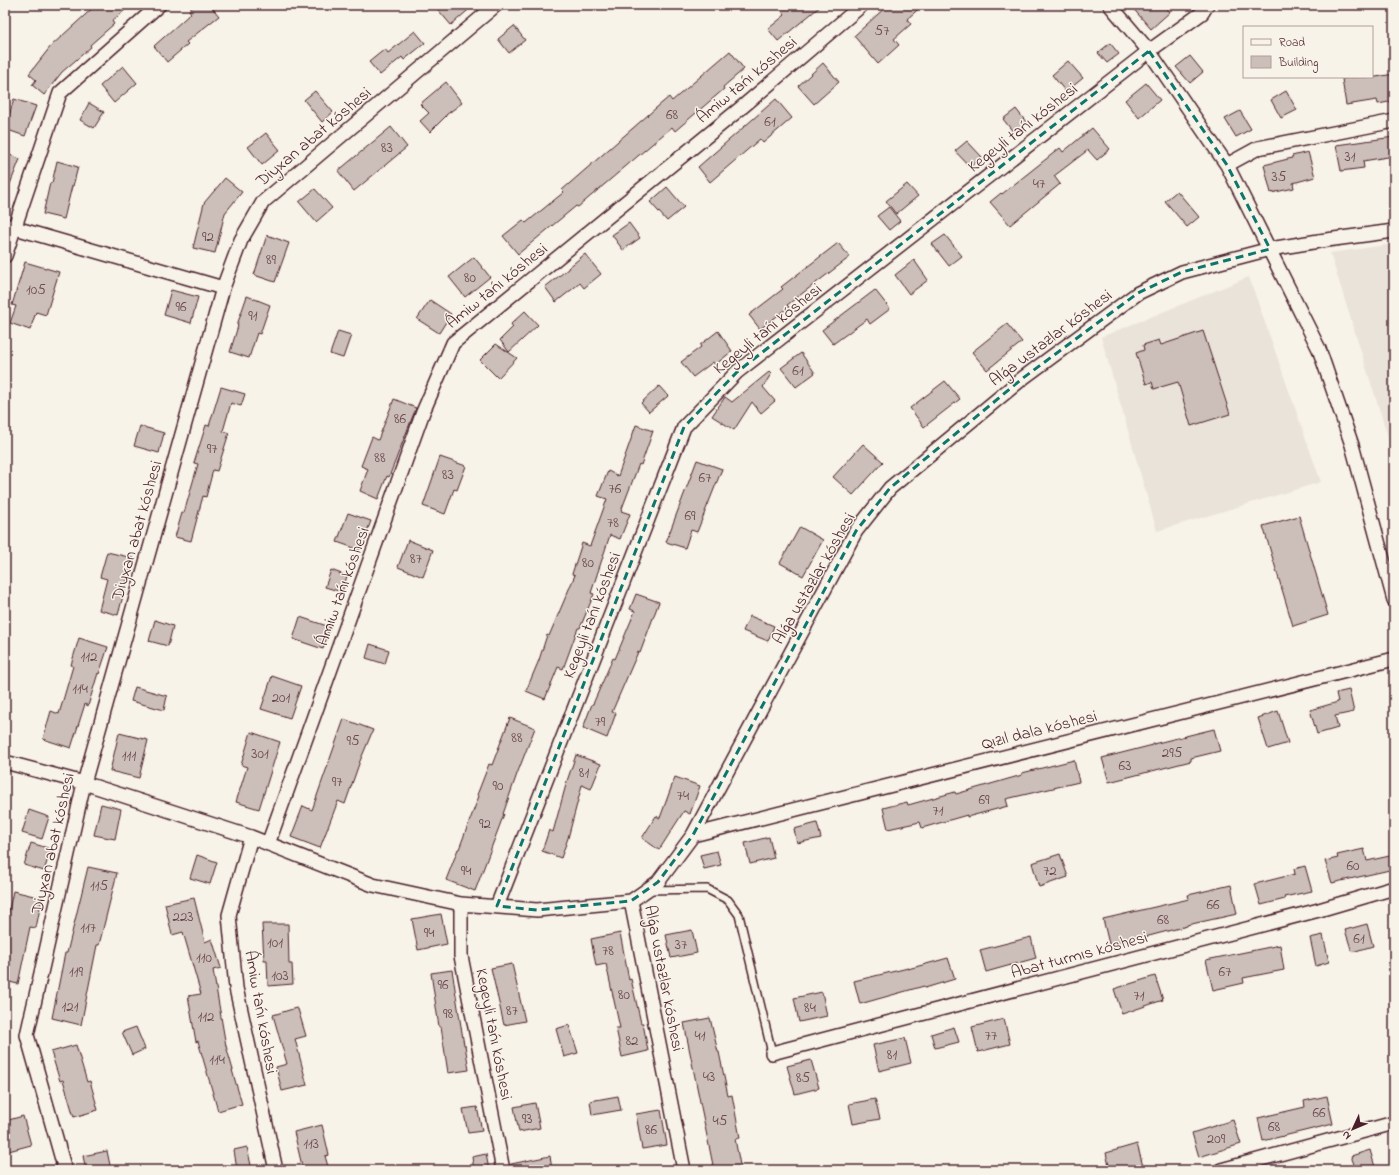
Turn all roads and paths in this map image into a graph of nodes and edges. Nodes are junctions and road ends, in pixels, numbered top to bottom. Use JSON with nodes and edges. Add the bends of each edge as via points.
{"nodes":[{"id":1,"x":159,"y":5,"type":"edge"},
{"id":2,"x":496,"y":5,"type":"edge"},
{"id":3,"x":862,"y":5,"type":"edge"},
{"id":4,"x":1110,"y":5,"type":"edge"},
{"id":5,"x":1207,"y":5,"type":"edge"},
{"id":6,"x":1149,"y":51,"type":"junction"},
{"id":7,"x":1394,"y":121,"type":"edge"},
{"id":8,"x":1227,"y":165,"type":"junction"},
{"id":9,"x":9,"y":227,"type":"edge"},
{"id":10,"x":1394,"y":231,"type":"edge"},
{"id":11,"x":1270,"y":249,"type":"junction"},
{"id":12,"x":5,"y":256,"type":"edge"},
{"id":13,"x":223,"y":288,"type":"junction"},
{"id":14,"x":1394,"y":600,"type":"edge"},
{"id":15,"x":1394,"y":659,"type":"edge"},
{"id":16,"x":5,"y":762,"type":"edge"},
{"id":17,"x":84,"y":783,"type":"junction"},
{"id":18,"x":693,"y":835,"type":"junction"},
{"id":19,"x":251,"y":837,"type":"junction"},
{"id":20,"x":268,"y":844,"type":"junction"},
{"id":21,"x":1394,"y":888,"type":"edge"},
{"id":22,"x":647,"y":890,"type":"junction"},
{"id":23,"x":631,"y":901,"type":"junction"},
{"id":24,"x":461,"y":904,"type":"junction"},
{"id":25,"x":497,"y":906,"type":"junction"},
{"id":26,"x":772,"y":1052,"type":"joint"},
{"id":27,"x":1394,"y":1123,"type":"edge"},
{"id":28,"x":65,"y":1170,"type":"edge"},
{"id":29,"x":276,"y":1170,"type":"edge"},
{"id":30,"x":503,"y":1170,"type":"edge"},
{"id":31,"x":684,"y":1170,"type":"edge"},
{"id":32,"x":1221,"y":1170,"type":"edge"}],
"edges":[{"from":1,"to":9,"type":"street","via":[[60,93]]},
{"from":2,"to":13,"type":"street","name":"Diyxan abat kóshesi","via":[[263,202],[242,240]]},
{"from":3,"to":20,"type":"street","name":"Ámiw tańı kóshesi","via":[[741,108],[453,343],[423,412]]},
{"from":4,"to":6,"type":"street"},
{"from":5,"to":6,"type":"street","name":"Kegeyli tańı kóshesi","via":[[1202,13]]},
{"from":6,"to":8,"type":"street"},
{"from":6,"to":25,"type":"street","name":"Kegeyli tańı kóshesi","via":[[737,372],[684,427]]},
{"from":7,"to":8,"type":"street","via":[[1258,148]]},
{"from":8,"to":11,"type":"street"},
{"from":9,"to":12,"type":"street"},
{"from":9,"to":13,"type":"street"},
{"from":10,"to":11,"type":"street","name":"Alǵa ustazlar kóshesi"},
{"from":11,"to":14,"type":"street","via":[[1319,349],[1352,445]]},
{"from":11,"to":18,"type":"street","name":"Alǵa ustazlar kóshesi","via":[[1182,272],[1138,293],[1023,378],[890,488],[856,531]]},
{"from":13,"to":17,"type":"street","name":"Diyxan abat kóshesi"},
{"from":15,"to":18,"type":"street","name":"Qızıl dala kóshesi"},
{"from":16,"to":17,"type":"street"},
{"from":17,"to":19,"type":"street"},
{"from":17,"to":28,"type":"street","name":"Diyxan abat kóshesi","via":[[27,1035]]},
{"from":18,"to":22,"type":"street","name":"Alǵa ustazlar kóshesi","via":[[658,882]]},
{"from":19,"to":20,"type":"street"},
{"from":19,"to":29,"type":"street","name":"Ámiw tańı kóshesi","via":[[229,915],[236,988]]},
{"from":20,"to":24,"type":"street","via":[[373,885]]},
{"from":21,"to":26,"type":"street","name":"Abat turmıs kóshesi"},
{"from":22,"to":23,"type":"street","name":"Alǵa ustazlar kóshesi"},
{"from":22,"to":26,"type":"lane","via":[[707,889],[728,900],[740,915]]},
{"from":23,"to":25,"type":"street","via":[[537,910]]},
{"from":23,"to":31,"type":"street","name":"Alǵa ustazlar kóshesi"},
{"from":24,"to":25,"type":"street"},
{"from":24,"to":30,"type":"street","name":"Kegeyli tańı kóshesi","via":[[461,956]]},
{"from":27,"to":32,"type":"street"}]}
